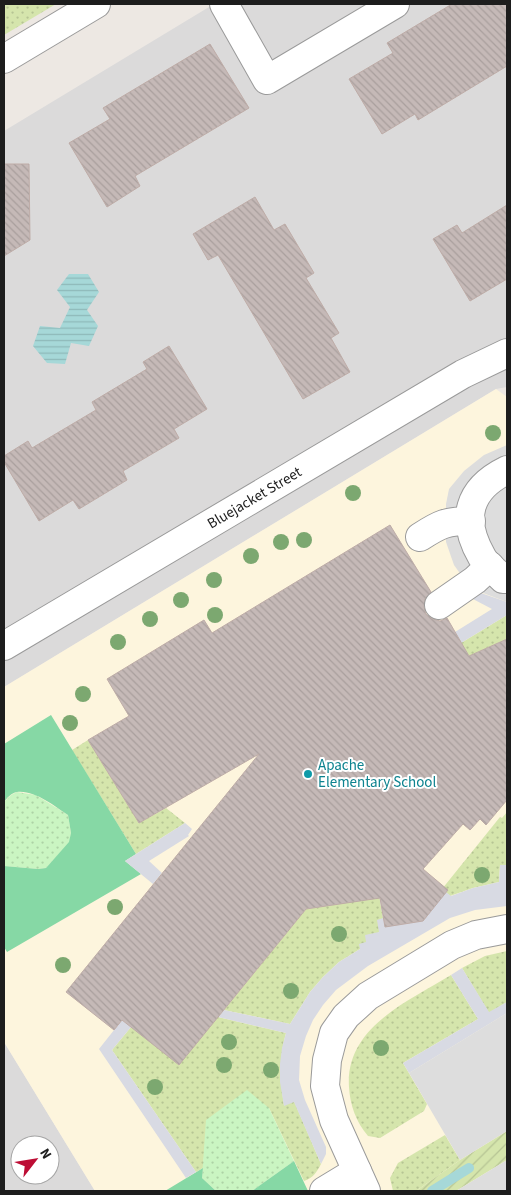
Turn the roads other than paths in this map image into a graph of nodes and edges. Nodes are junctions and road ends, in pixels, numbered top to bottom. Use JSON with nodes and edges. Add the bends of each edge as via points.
{"nodes":[{"id":1,"x":96,"y":4,"type":"edge"},
{"id":2,"x":224,"y":4,"type":"edge"},
{"id":3,"x":395,"y":4,"type":"edge"},
{"id":4,"x":4,"y":59,"type":"edge"},
{"id":5,"x":507,"y":353,"type":"edge"},
{"id":6,"x":507,"y":470,"type":"edge"},
{"id":7,"x":471,"y":521,"type":"junction"},
{"id":8,"x":420,"y":536,"type":"dead end"},
{"id":9,"x":499,"y":573,"type":"edge"},
{"id":10,"x":439,"y":604,"type":"dead end"},
{"id":11,"x":4,"y":646,"type":"edge"},
{"id":12,"x":507,"y":930,"type":"edge"},
{"id":13,"x":362,"y":1181,"type":"edge"},
{"id":14,"x":324,"y":1191,"type":"edge"}],
"edges":[{"from":1,"to":4,"type":"street"},
{"from":2,"to":3,"type":"street","via":[[267,80]]},
{"from":5,"to":11,"type":"street","name":"Bluejacket Street","via":[[463,374]]},
{"from":6,"to":7,"type":"street","via":[[480,488],[469,510]]},
{"from":7,"to":8,"type":"street","via":[[440,524]]},
{"from":7,"to":9,"type":"street","via":[[472,534],[482,558]]},
{"from":9,"to":10,"type":"street","via":[[475,580]]},
{"from":12,"to":13,"type":"street","via":[[476,935],[444,950],[368,996],[346,1016],[334,1033],[325,1086],[334,1120]]},
{"from":13,"to":14,"type":"street"}]}
